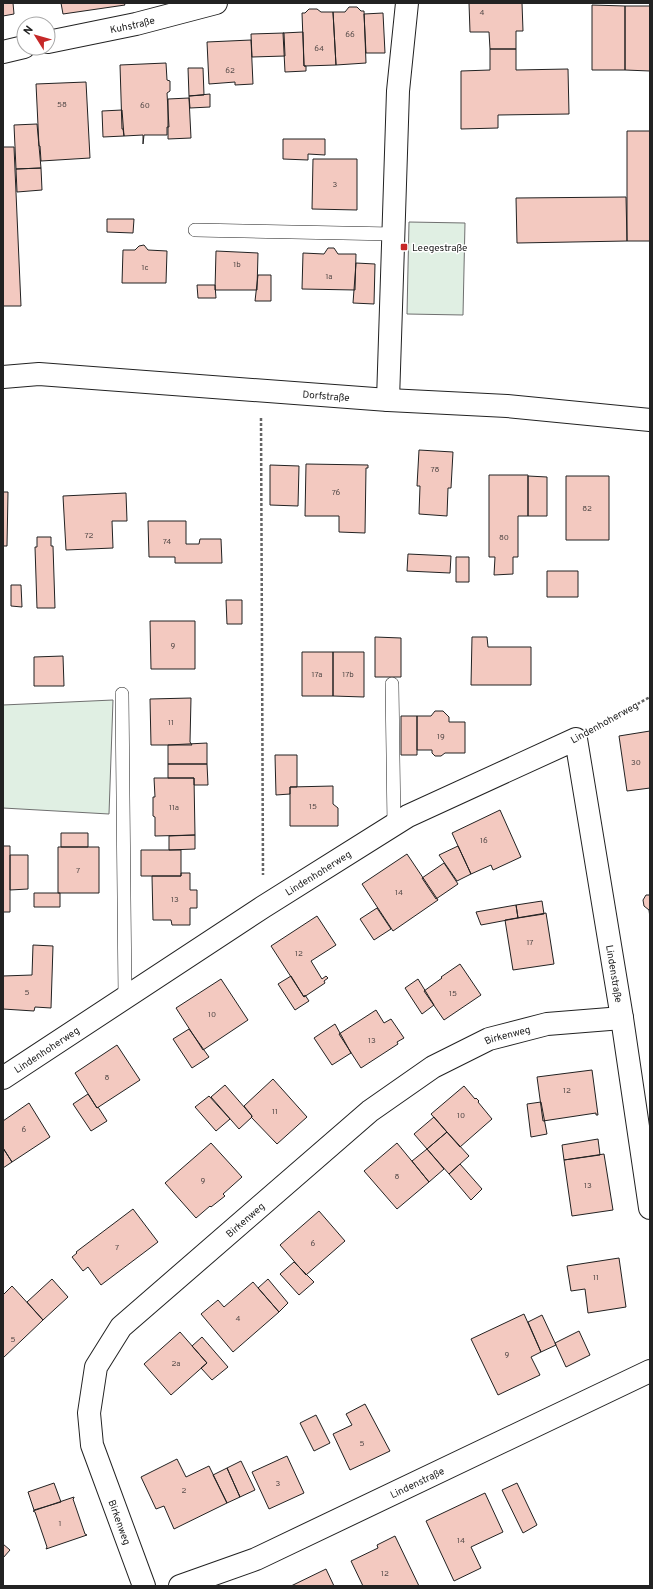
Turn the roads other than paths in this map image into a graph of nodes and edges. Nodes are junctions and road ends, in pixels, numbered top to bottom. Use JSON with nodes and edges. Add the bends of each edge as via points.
{"nodes":[{"id":1,"x":216,"y":3,"type":"edge"},
{"id":2,"x":407,"y":3,"type":"edge"},
{"id":3,"x":56,"y":40,"type":"edge"},
{"id":4,"x":16,"y":49,"type":"edge"},
{"id":5,"x":3,"y":52,"type":"edge"},
{"id":6,"x":195,"y":230,"type":"dead end"},
{"id":7,"x":393,"y":234,"type":"junction"},
{"id":8,"x":3,"y":377,"type":"edge"},
{"id":9,"x":388,"y":400,"type":"junction"},
{"id":10,"x":650,"y":420,"type":"edge"},
{"id":11,"x":392,"y":684,"type":"dead end"},
{"id":12,"x":122,"y":694,"type":"dead end"},
{"id":13,"x":576,"y":739,"type":"joint"},
{"id":14,"x":394,"y":826,"type":"junction"},
{"id":15,"x":125,"y":998,"type":"junction"},
{"id":16,"x":622,"y":1018,"type":"junction"},
{"id":17,"x":3,"y":1078,"type":"edge"},
{"id":18,"x":650,"y":1208,"type":"edge"},
{"id":19,"x":650,"y":1371,"type":"edge"},
{"id":20,"x":144,"y":1586,"type":"edge"},
{"id":21,"x":180,"y":1586,"type":"edge"}],
"edges":[{"from":1,"to":3,"type":"street","name":"Kuhstraße","via":[[136,24]]},
{"from":2,"to":7,"type":"street","via":[[398,91]]},
{"from":4,"to":5,"type":"street"},
{"from":6,"to":7,"type":"lane"},
{"from":7,"to":9,"type":"street"},
{"from":8,"to":9,"type":"street","name":"Dorfstraße","via":[[38,374]]},
{"from":9,"to":10,"type":"street","name":"Dorfstraße","via":[[507,406]]},
{"from":11,"to":14,"type":"lane"},
{"from":12,"to":15,"type":"lane"},
{"from":13,"to":14,"type":"street","name":"Lindenhoherweg","via":[[408,816]]},
{"from":13,"to":16,"type":"street","name":"Lindenstraße"},
{"from":14,"to":15,"type":"street","name":"Lindenhoherweg","via":[[263,907]]},
{"from":15,"to":17,"type":"street","name":"Lindenhoherweg"},
{"from":16,"to":18,"type":"street","name":"Lindenstraße"},
{"from":16,"to":20,"type":"street","name":"Birkenweg","via":[[547,1024],[489,1039],[433,1067],[370,1111],[121,1327],[96,1366],[89,1413],[92,1445]]},
{"from":19,"to":21,"type":"street","name":"Lindenstraße","via":[[256,1559]]}]}
